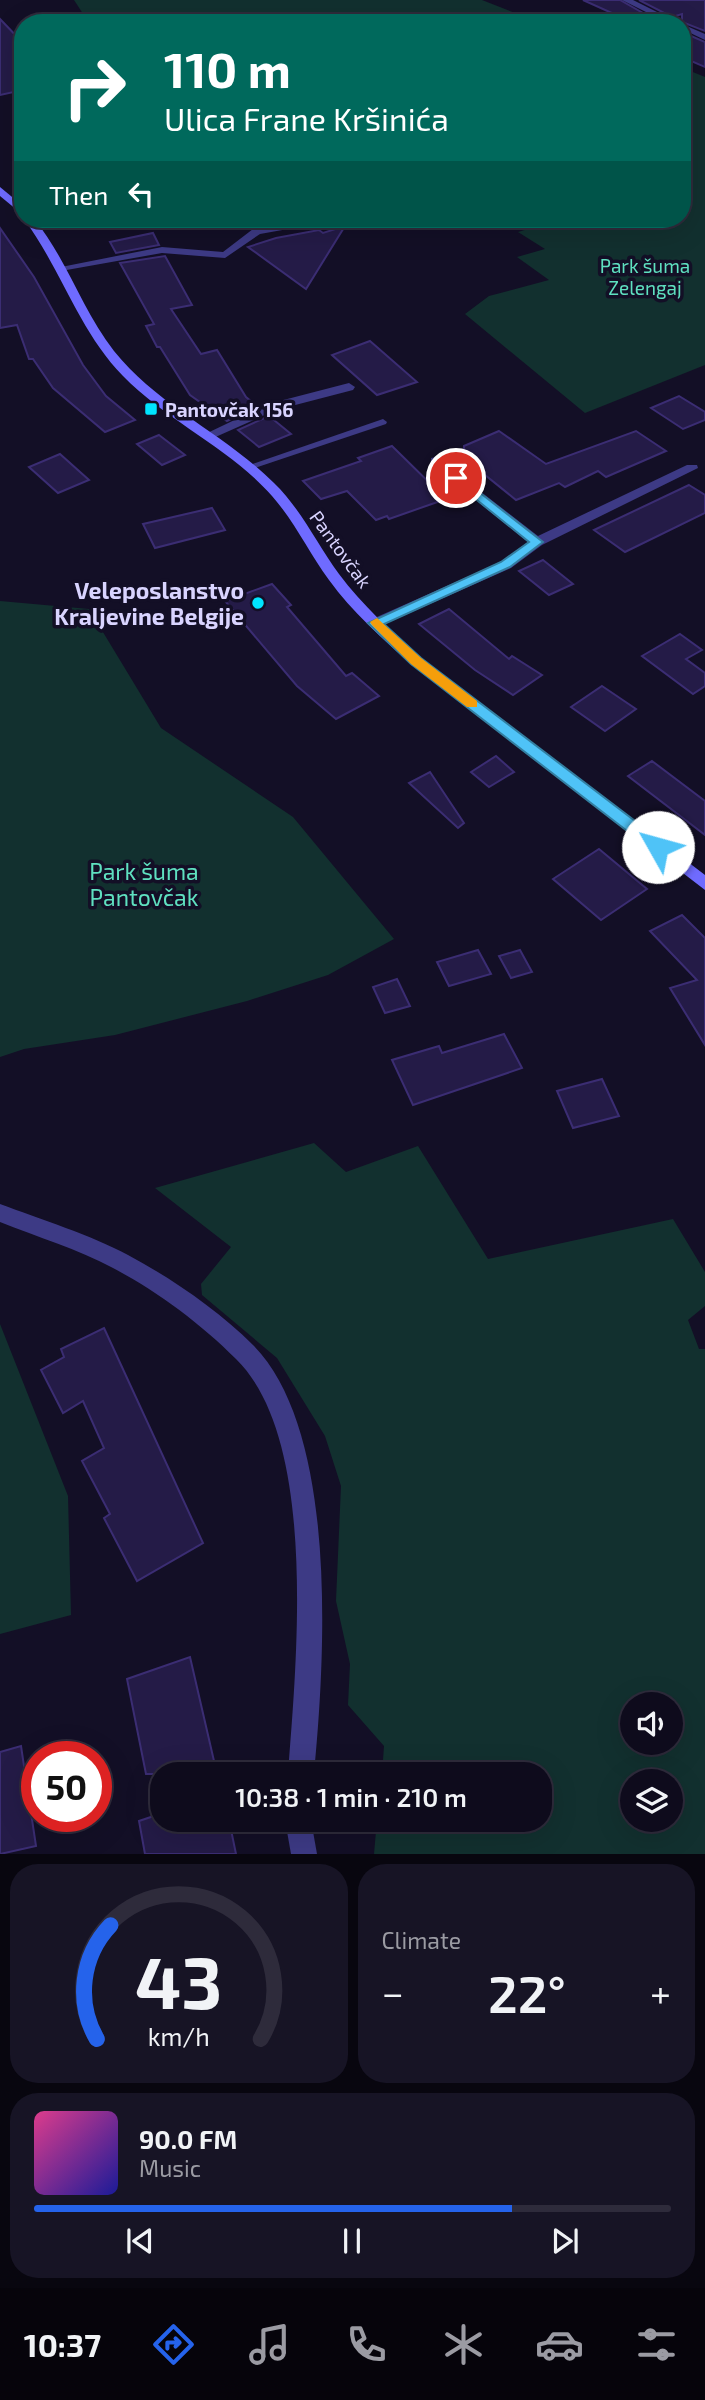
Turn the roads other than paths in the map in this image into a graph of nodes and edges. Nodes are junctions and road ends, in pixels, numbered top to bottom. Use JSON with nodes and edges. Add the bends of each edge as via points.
{"nodes":[{"id":1,"x":626,"y":0,"type":"edge"},
{"id":2,"x":656,"y":14,"type":"edge"},
{"id":3,"x":0,"y":190,"type":"edge"},
{"id":4,"x":14,"y":203,"type":"edge"},
{"id":5,"x":35,"y":228,"type":"edge"},
{"id":6,"x":278,"y":228,"type":"edge"},
{"id":7,"x":61,"y":268,"type":"junction"},
{"id":8,"x":349,"y":387,"type":"dead end"},
{"id":9,"x":383,"y":422,"type":"dead end"},
{"id":10,"x":207,"y":436,"type":"junction"},
{"id":11,"x":436,"y":461,"type":"dead end"},
{"id":12,"x":249,"y":467,"type":"junction"},
{"id":13,"x":692,"y":468,"type":"dead end"},
{"id":14,"x":537,"y":542,"type":"junction"},
{"id":15,"x":374,"y":623,"type":"junction"},
{"id":16,"x":705,"y":884,"type":"edge"},
{"id":17,"x":0,"y":1213,"type":"edge"},
{"id":18,"x":302,"y":1762,"type":"edge"},
{"id":19,"x":300,"y":1832,"type":"edge"},
{"id":20,"x":304,"y":1854,"type":"edge"}],
"edges":[{"from":1,"to":2,"type":"street"},
{"from":3,"to":4,"type":"main road"},
{"from":5,"to":7,"type":"main road","name":"Pantovčak"},
{"from":6,"to":7,"type":"street","via":[[257,231],[225,255],[162,250]]},
{"from":7,"to":10,"type":"main road","name":"Pantovčak","via":[[109,354],[135,382]]},
{"from":8,"to":10,"type":"street","via":[[272,407]]},
{"from":9,"to":12,"type":"lane"},
{"from":10,"to":12,"type":"main road","name":"Pantovčak"},
{"from":11,"to":14,"type":"street"},
{"from":12,"to":15,"type":"main road","name":"Pantovčak","via":[[272,488],[335,579]]},
{"from":13,"to":14,"type":"street"},
{"from":14,"to":15,"type":"street","via":[[506,565]]},
{"from":15,"to":16,"type":"main road","name":"Pantovčak","via":[[416,661]]},
{"from":17,"to":18,"type":"street","via":[[120,1261],[187,1304],[246,1353],[282,1407],[301,1476],[311,1628]]},
{"from":19,"to":20,"type":"street"}]}
